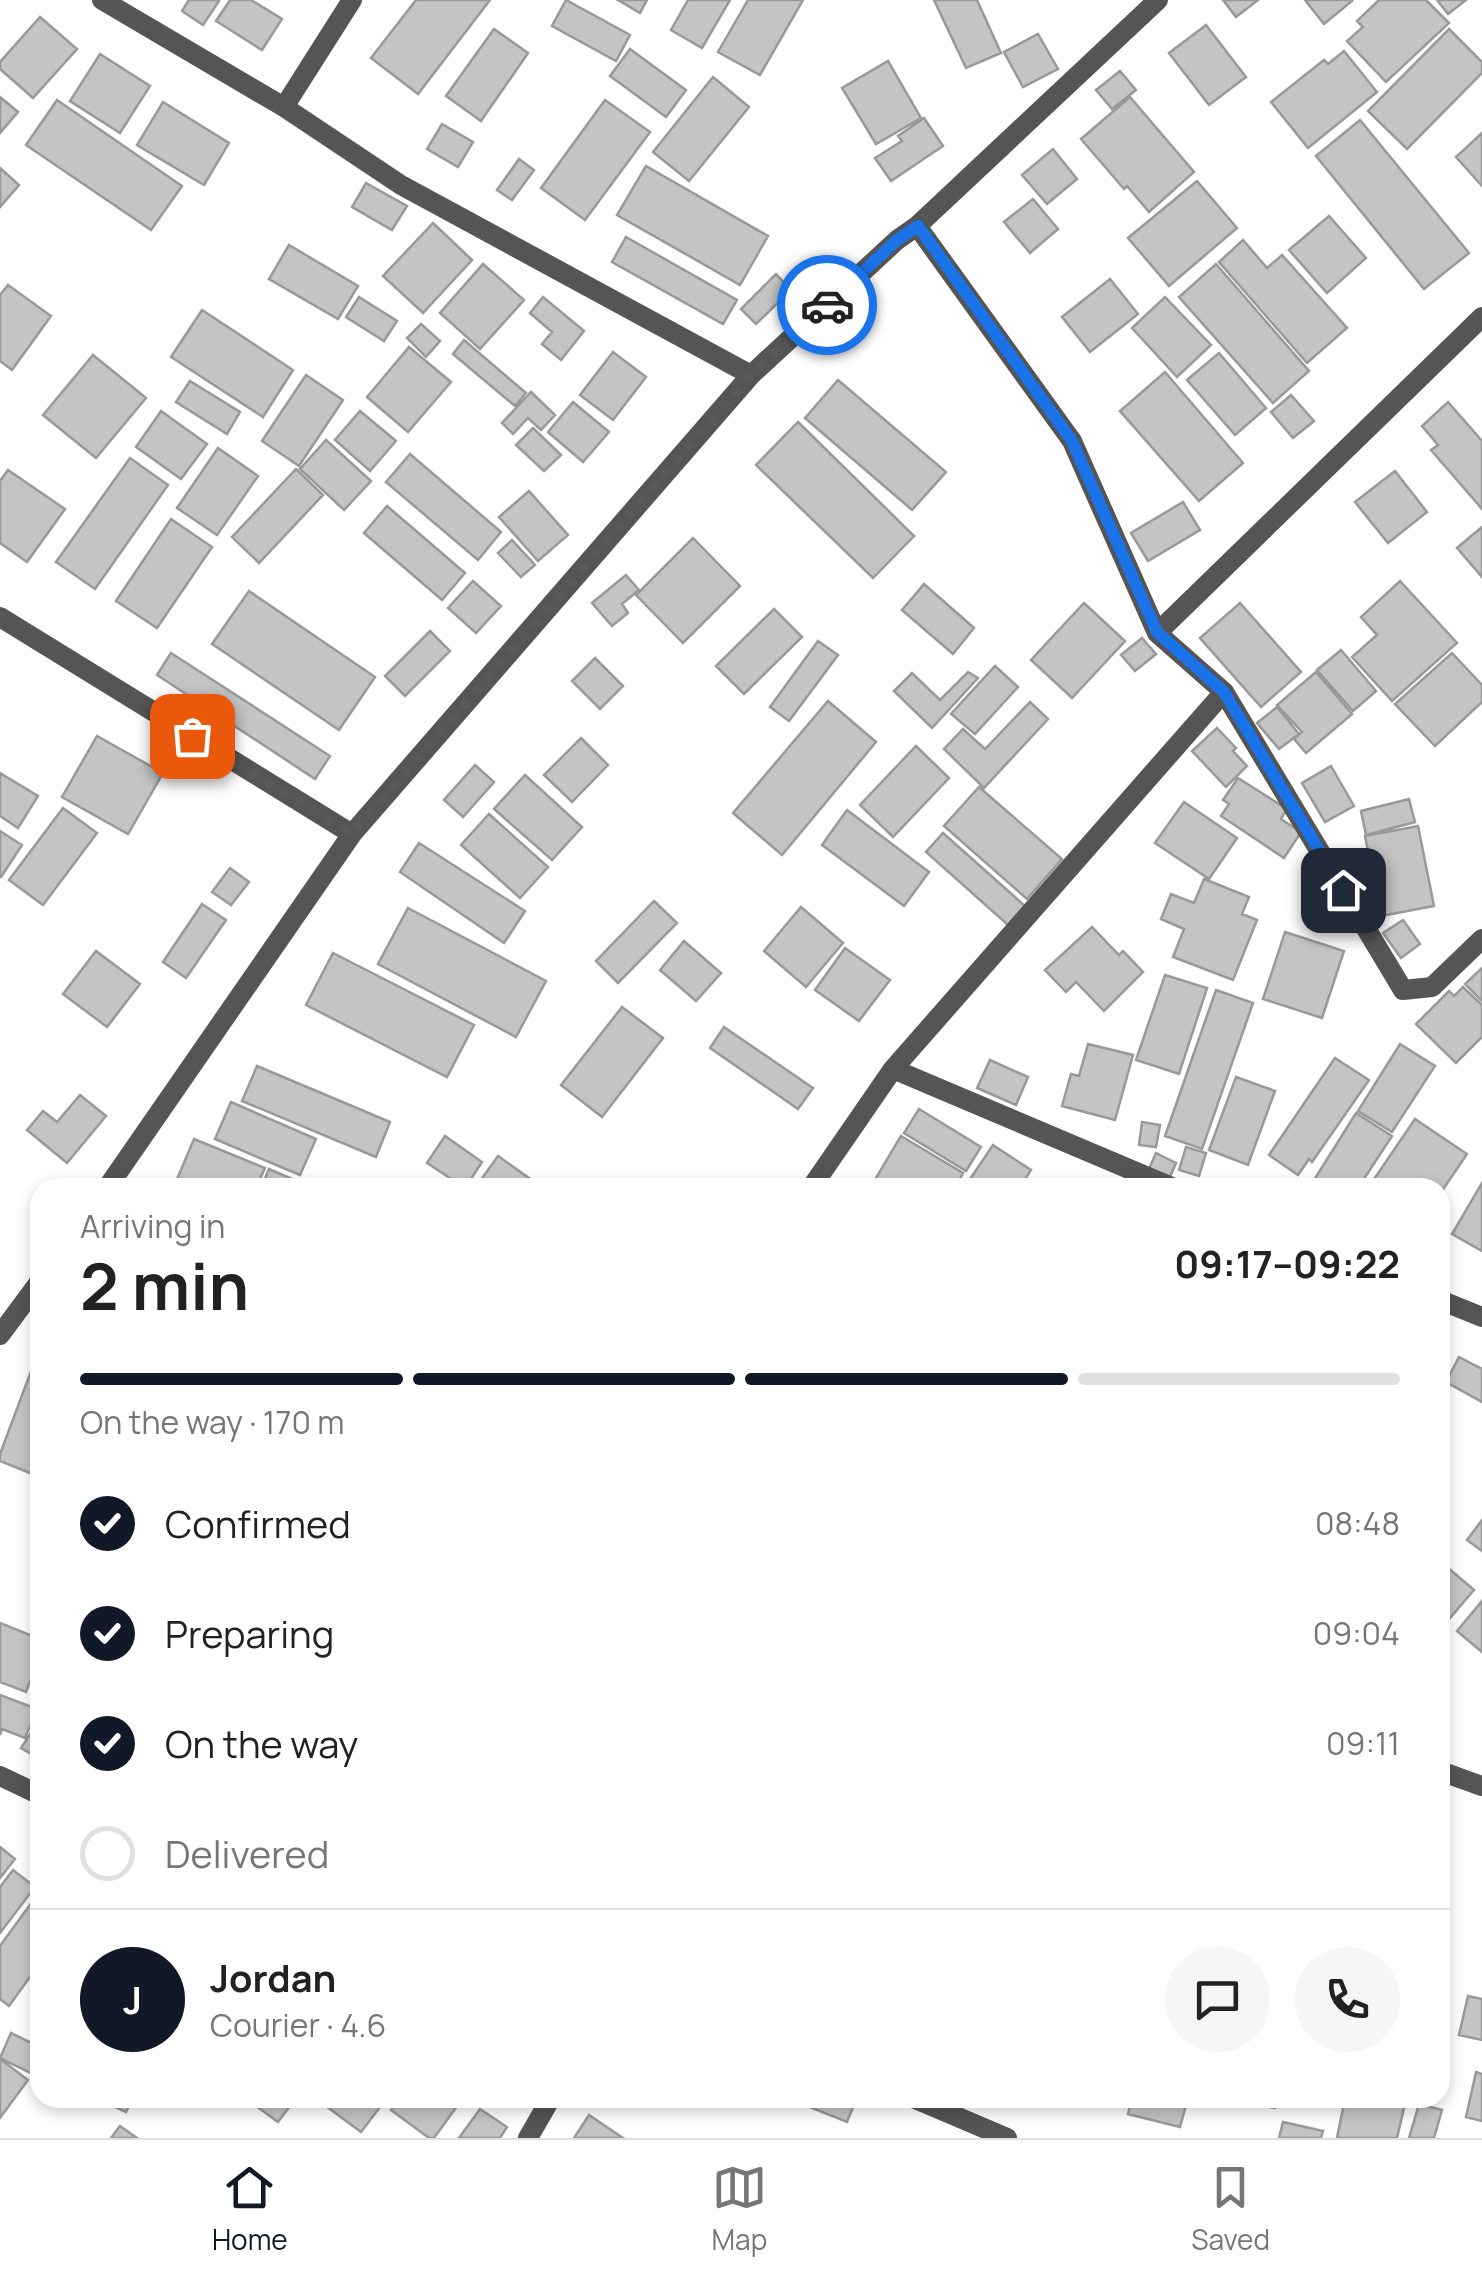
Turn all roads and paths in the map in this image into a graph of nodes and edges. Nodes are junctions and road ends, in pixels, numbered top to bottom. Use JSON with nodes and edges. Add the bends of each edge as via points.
{"nodes":[{"id":1,"x":102,"y":0,"type":"edge"},
{"id":2,"x":352,"y":0,"type":"edge"},
{"id":3,"x":1158,"y":0,"type":"edge"},
{"id":4,"x":284,"y":106,"type":"junction"},
{"id":5,"x":918,"y":226,"type":"junction"},
{"id":6,"x":1482,"y":317,"type":"edge"},
{"id":7,"x":751,"y":375,"type":"junction"},
{"id":8,"x":0,"y":617,"type":"edge"},
{"id":9,"x":1157,"y":632,"type":"junction"},
{"id":10,"x":1224,"y":692,"type":"junction"},
{"id":11,"x":352,"y":834,"type":"junction"},
{"id":12,"x":1482,"y":939,"type":"edge"},
{"id":13,"x":893,"y":1070,"type":"junction"},
{"id":14,"x":114,"y":1178,"type":"edge"},
{"id":15,"x":818,"y":1178,"type":"edge"},
{"id":16,"x":1150,"y":1178,"type":"edge"},
{"id":17,"x":30,"y":1294,"type":"edge"},
{"id":18,"x":1450,"y":1304,"type":"edge"},
{"id":19,"x":1482,"y":1318,"type":"edge"},
{"id":20,"x":0,"y":1335,"type":"edge"},
{"id":21,"x":1450,"y":1775,"type":"edge"},
{"id":22,"x":0,"y":1776,"type":"edge"},
{"id":23,"x":1482,"y":1786,"type":"edge"},
{"id":24,"x":30,"y":1790,"type":"edge"},
{"id":25,"x":545,"y":2108,"type":"edge"},
{"id":26,"x":936,"y":2108,"type":"edge"},
{"id":27,"x":528,"y":2138,"type":"edge"},
{"id":28,"x":1007,"y":2138,"type":"edge"}],
"edges":[{"from":1,"to":4,"type":"street"},
{"from":2,"to":4,"type":"street"},
{"from":3,"to":5,"type":"street"},
{"from":4,"to":7,"type":"street","via":[[402,184]]},
{"from":5,"to":7,"type":"street"},
{"from":5,"to":9,"type":"street","via":[[1072,441]]},
{"from":6,"to":9,"type":"street"},
{"from":7,"to":11,"type":"street"},
{"from":8,"to":11,"type":"street"},
{"from":9,"to":10,"type":"street"},
{"from":10,"to":12,"type":"street","via":[[1403,990],[1432,987]]},
{"from":10,"to":13,"type":"street"},
{"from":11,"to":14,"type":"street"},
{"from":13,"to":15,"type":"street"},
{"from":13,"to":16,"type":"street"},
{"from":17,"to":20,"type":"street"},
{"from":18,"to":19,"type":"street"},
{"from":21,"to":23,"type":"street"},
{"from":22,"to":24,"type":"street"},
{"from":25,"to":27,"type":"street"},
{"from":26,"to":28,"type":"street"}]}
